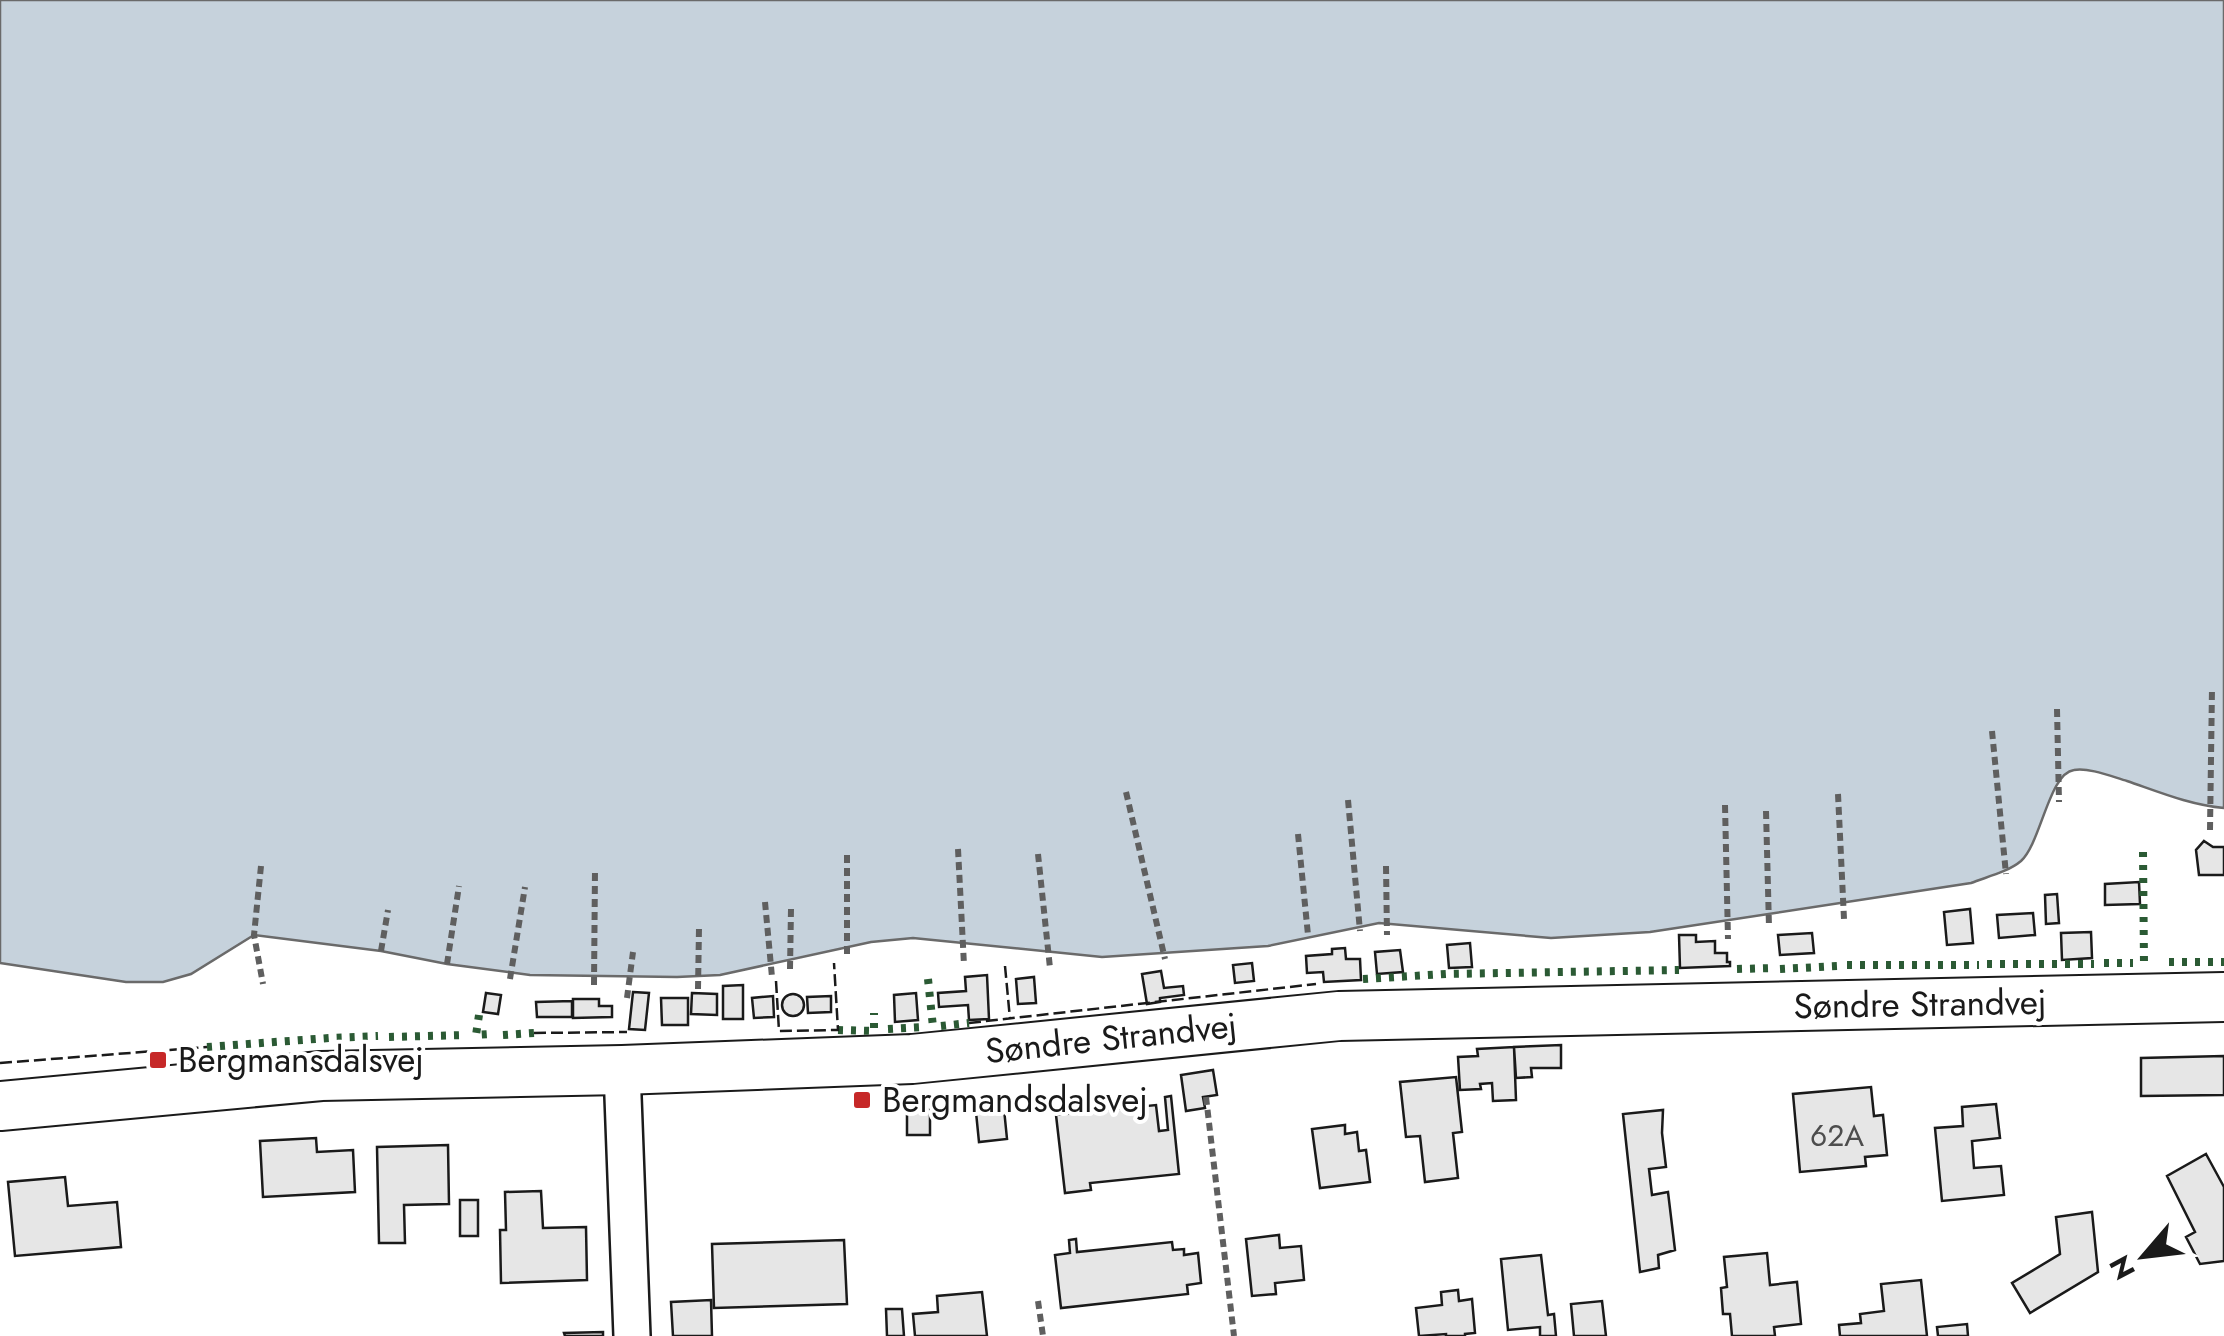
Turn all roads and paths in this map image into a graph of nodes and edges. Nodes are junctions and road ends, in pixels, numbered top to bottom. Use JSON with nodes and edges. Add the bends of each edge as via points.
{"nodes":[{"id":1,"x":2212,"y":688,"type":"dead end"},
{"id":2,"x":2057,"y":709,"type":"dead end"},
{"id":3,"x":1992,"y":732,"type":"dead end"},
{"id":4,"x":1126,"y":792,"type":"dead end"},
{"id":5,"x":1838,"y":794,"type":"dead end"},
{"id":6,"x":1348,"y":800,"type":"dead end"},
{"id":7,"x":2059,"y":802,"type":"dead end"},
{"id":8,"x":1725,"y":805,"type":"dead end"},
{"id":9,"x":1766,"y":811,"type":"dead end"},
{"id":10,"x":2210,"y":830,"type":"dead end"},
{"id":11,"x":1298,"y":834,"type":"dead end"},
{"id":12,"x":958,"y":849,"type":"dead end"},
{"id":13,"x":1038,"y":854,"type":"dead end"},
{"id":14,"x":847,"y":855,"type":"dead end"},
{"id":15,"x":260,"y":866,"type":"dead end"},
{"id":16,"x":1386,"y":866,"type":"dead end"},
{"id":17,"x":594,"y":870,"type":"dead end"},
{"id":18,"x":2006,"y":874,"type":"dead end"},
{"id":19,"x":459,"y":886,"type":"dead end"},
{"id":20,"x":525,"y":887,"type":"dead end"},
{"id":21,"x":764,"y":902,"type":"dead end"},
{"id":22,"x":791,"y":908,"type":"dead end"},
{"id":23,"x":388,"y":910,"type":"dead end"},
{"id":24,"x":1844,"y":919,"type":"dead end"},
{"id":25,"x":1769,"y":927,"type":"dead end"},
{"id":26,"x":699,"y":928,"type":"dead end"},
{"id":27,"x":1360,"y":931,"type":"dead end"},
{"id":28,"x":1308,"y":935,"type":"dead end"},
{"id":29,"x":1386,"y":935,"type":"dead end"},
{"id":30,"x":1728,"y":939,"type":"dead end"},
{"id":31,"x":381,"y":951,"type":"dead end"},
{"id":32,"x":633,"y":952,"type":"dead end"},
{"id":33,"x":847,"y":955,"type":"dead end"},
{"id":34,"x":1164,"y":958,"type":"dead end"},
{"id":35,"x":446,"y":964,"type":"dead end"},
{"id":36,"x":964,"y":965,"type":"dead end"},
{"id":37,"x":1050,"y":968,"type":"dead end"},
{"id":38,"x":790,"y":969,"type":"dead end"},
{"id":39,"x":772,"y":977,"type":"dead end"},
{"id":40,"x":510,"y":979,"type":"dead end"},
{"id":41,"x":264,"y":984,"type":"dead end"},
{"id":42,"x":594,"y":984,"type":"dead end"},
{"id":43,"x":698,"y":989,"type":"dead end"},
{"id":44,"x":627,"y":998,"type":"dead end"},
{"id":45,"x":2224,"y":998,"type":"edge"},
{"id":46,"x":622,"y":1070,"type":"junction"},
{"id":47,"x":1206,"y":1096,"type":"dead end"},
{"id":48,"x":0,"y":1106,"type":"edge"},
{"id":49,"x":1038,"y":1301,"type":"dead end"},
{"id":50,"x":632,"y":1336,"type":"edge"},
{"id":51,"x":1043,"y":1336,"type":"edge"},
{"id":52,"x":1234,"y":1336,"type":"edge"}],
"edges":[{"from":1,"to":10,"type":"path"},
{"from":2,"to":7,"type":"path"},
{"from":3,"to":18,"type":"path"},
{"from":4,"to":34,"type":"path"},
{"from":5,"to":24,"type":"path"},
{"from":6,"to":27,"type":"path"},
{"from":8,"to":30,"type":"path"},
{"from":9,"to":25,"type":"path"},
{"from":11,"to":28,"type":"path"},
{"from":12,"to":36,"type":"path"},
{"from":13,"to":37,"type":"path"},
{"from":14,"to":33,"type":"path"},
{"from":15,"to":41,"type":"path","via":[[254,935]]},
{"from":16,"to":29,"type":"path"},
{"from":17,"to":42,"type":"path"},
{"from":19,"to":35,"type":"path"},
{"from":20,"to":40,"type":"path"},
{"from":21,"to":39,"type":"path"},
{"from":22,"to":38,"type":"path"},
{"from":23,"to":31,"type":"path"},
{"from":26,"to":43,"type":"path"},
{"from":32,"to":44,"type":"path"},
{"from":45,"to":46,"type":"main road","name":"Søndre Strandvej","via":[[1339,1016],[912,1058]]},
{"from":46,"to":48,"type":"main road","name":"Søndre Strandvej","via":[[321,1076]]},
{"from":46,"to":50,"type":"street"},
{"from":47,"to":52,"type":"path"},
{"from":49,"to":51,"type":"path"}]}
